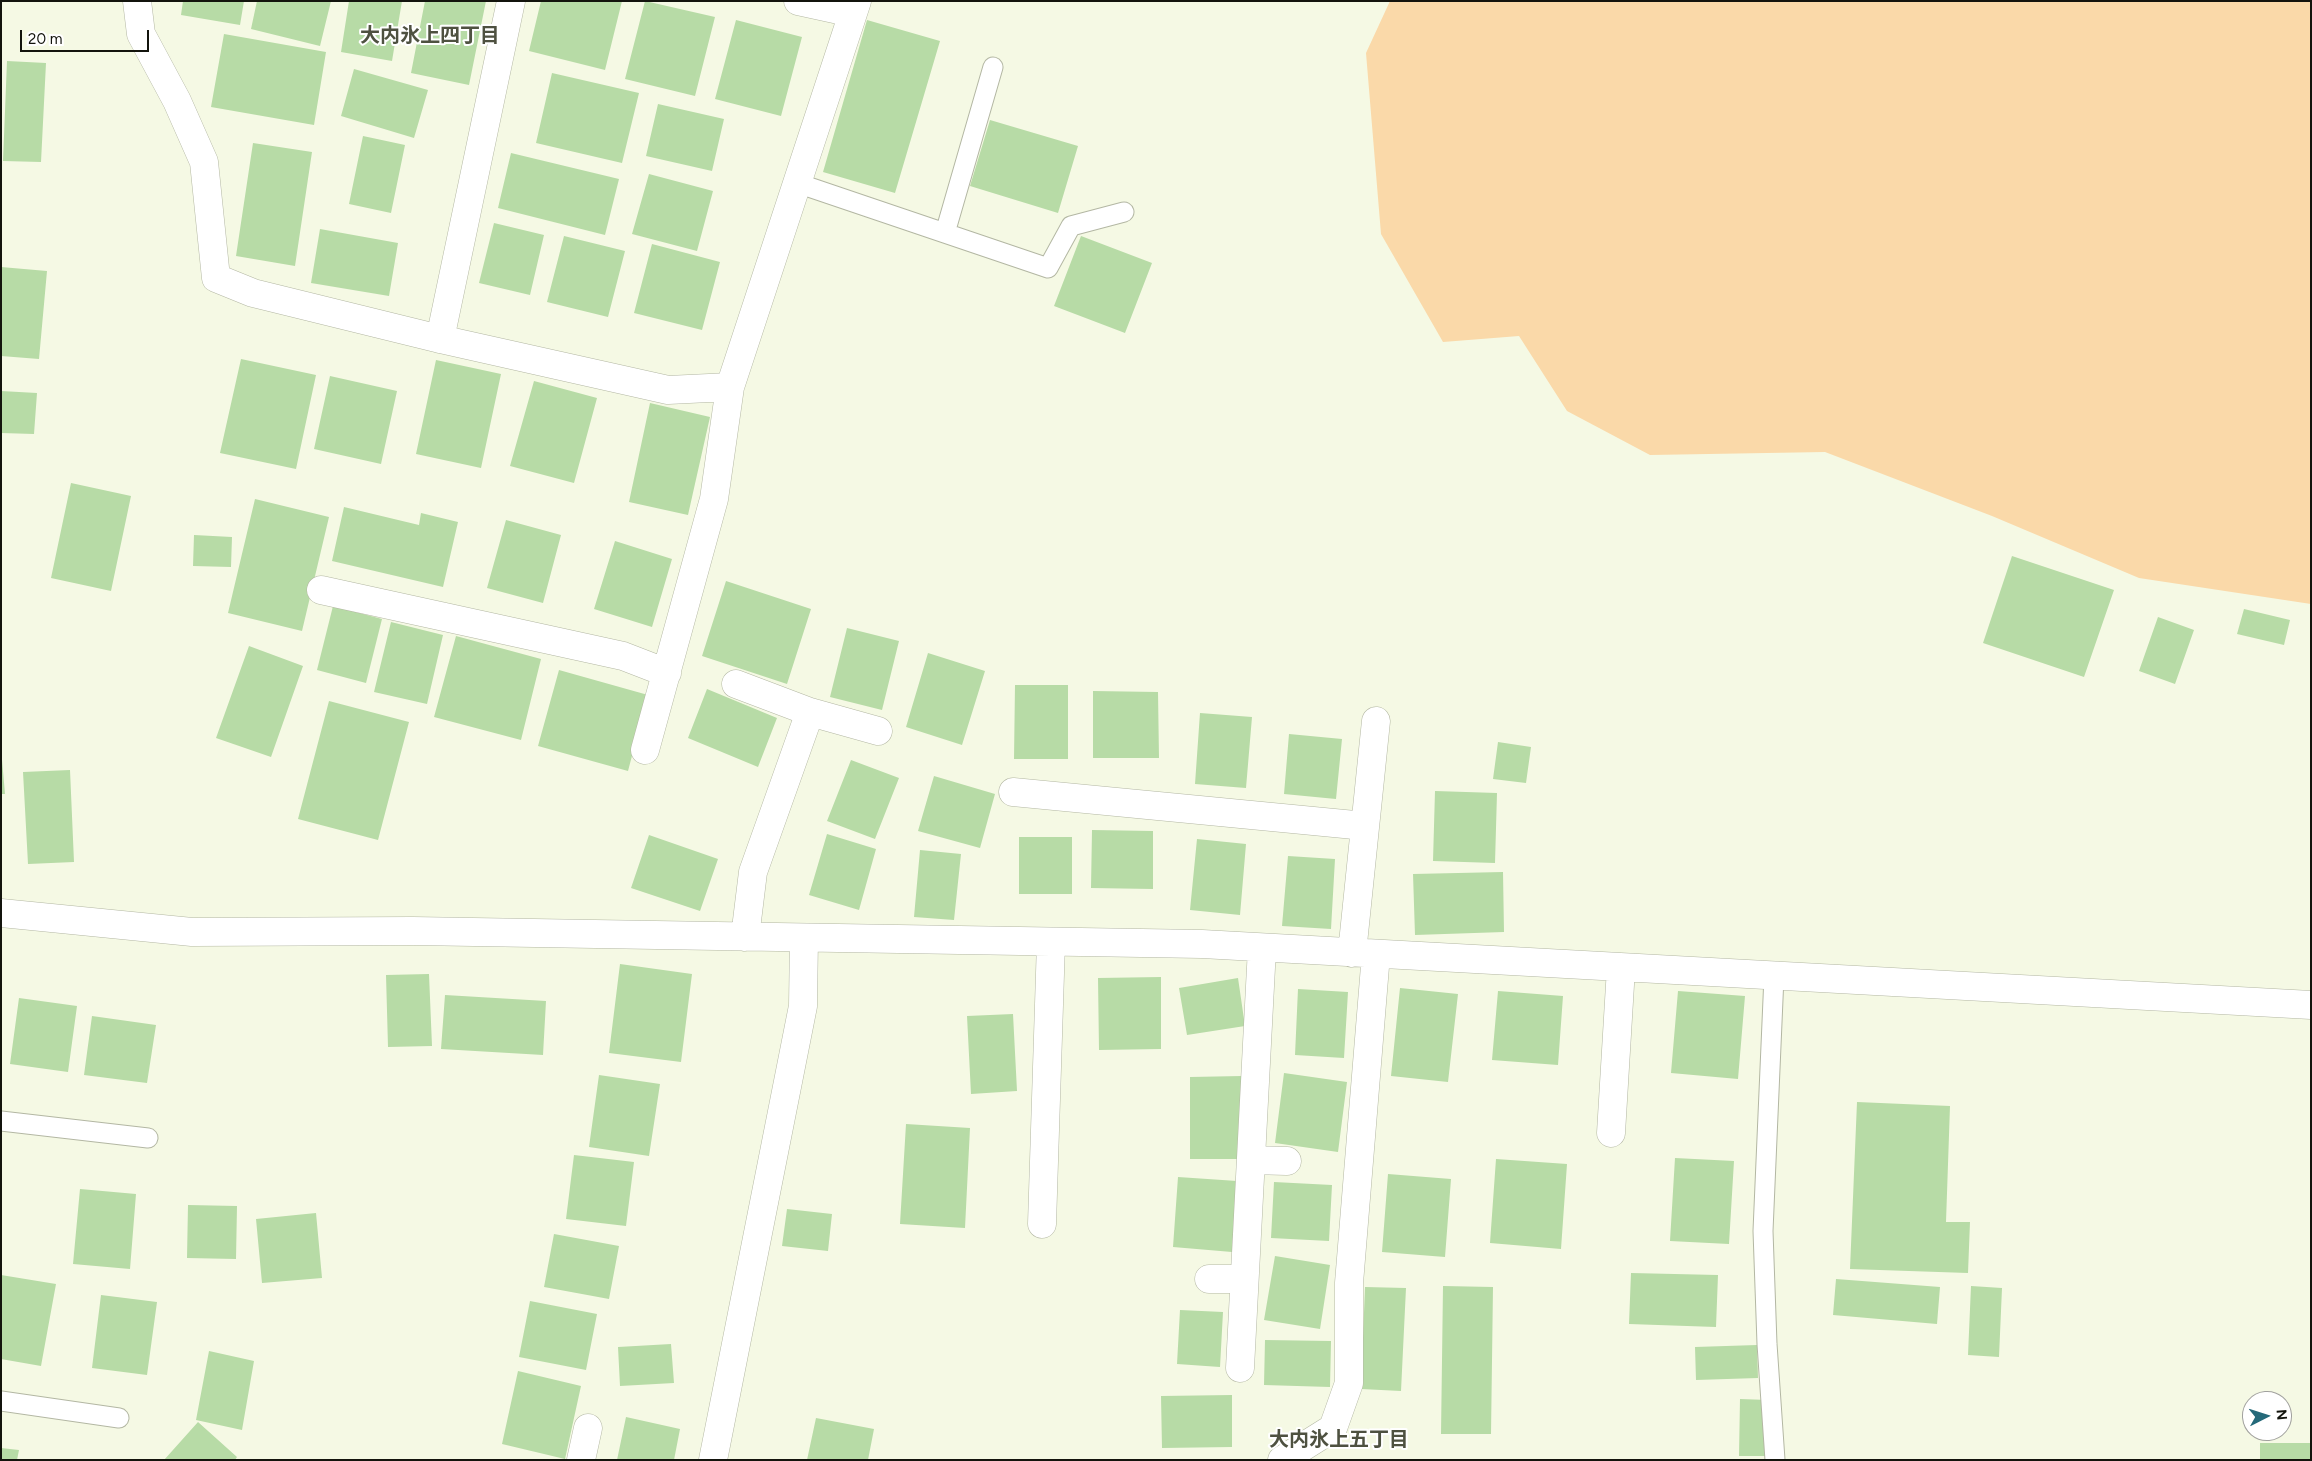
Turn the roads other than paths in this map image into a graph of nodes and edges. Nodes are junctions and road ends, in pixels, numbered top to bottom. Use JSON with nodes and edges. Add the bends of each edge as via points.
{"nodes":[{"id":1,"x":137,"y":1,"type":"edge"},
{"id":2,"x":511,"y":1,"type":"edge"},
{"id":3,"x":798,"y":1,"type":"edge"},
{"id":4,"x":855,"y":7,"type":"edge"},
{"id":5,"x":994,"y":67,"type":"dead end"},
{"id":6,"x":797,"y":183,"type":"junction"},
{"id":7,"x":1124,"y":212,"type":"dead end"},
{"id":8,"x":945,"y":233,"type":"junction"},
{"id":9,"x":440,"y":339,"type":"junction"},
{"id":10,"x":730,"y":387,"type":"junction"},
{"id":11,"x":321,"y":590,"type":"dead end"},
{"id":12,"x":667,"y":673,"type":"junction"},
{"id":13,"x":736,"y":684,"type":"dead end"},
{"id":14,"x":810,"y":712,"type":"junction"},
{"id":15,"x":1376,"y":722,"type":"dead end"},
{"id":16,"x":878,"y":731,"type":"dead end"},
{"id":17,"x":646,"y":750,"type":"dead end"},
{"id":18,"x":1013,"y":792,"type":"dead end"},
{"id":19,"x":1365,"y":826,"type":"junction"},
{"id":20,"x":1,"y":913,"type":"edge"},
{"id":21,"x":745,"y":937,"type":"junction"},
{"id":22,"x":804,"y":938,"type":"junction"},
{"id":23,"x":1051,"y":942,"type":"junction"},
{"id":24,"x":1262,"y":948,"type":"junction"},
{"id":25,"x":1364,"y":954,"type":"junction"},
{"id":26,"x":1621,"y":968,"type":"junction"},
{"id":27,"x":1774,"y":976,"type":"junction"},
{"id":28,"x":2311,"y":1005,"type":"edge"},
{"id":29,"x":1,"y":1121,"type":"edge"},
{"id":30,"x":1611,"y":1133,"type":"dead end"},
{"id":31,"x":148,"y":1138,"type":"dead end"},
{"id":32,"x":1251,"y":1160,"type":"junction"},
{"id":33,"x":1287,"y":1161,"type":"dead end"},
{"id":34,"x":1042,"y":1224,"type":"dead end"},
{"id":35,"x":1209,"y":1279,"type":"dead end"},
{"id":36,"x":1244,"y":1279,"type":"junction"},
{"id":37,"x":1240,"y":1368,"type":"dead end"},
{"id":38,"x":1,"y":1401,"type":"edge"},
{"id":39,"x":119,"y":1418,"type":"dead end"},
{"id":40,"x":588,"y":1428,"type":"dead end"},
{"id":41,"x":581,"y":1460,"type":"edge"},
{"id":42,"x":713,"y":1460,"type":"edge"},
{"id":43,"x":1282,"y":1460,"type":"edge"},
{"id":44,"x":1775,"y":1460,"type":"edge"}],
"edges":[{"from":1,"to":9,"type":"street","via":[[141,34],[177,101],[204,162],[216,278],[253,293]]},
{"from":2,"to":9,"type":"street"},
{"from":3,"to":4,"type":"street"},
{"from":4,"to":6,"type":"street"},
{"from":5,"to":8,"type":"lane"},
{"from":6,"to":8,"type":"lane"},
{"from":6,"to":10,"type":"street"},
{"from":7,"to":8,"type":"lane","via":[[1071,226],[1048,268]]},
{"from":9,"to":10,"type":"street","via":[[668,390]]},
{"from":10,"to":12,"type":"street","via":[[714,499]]},
{"from":11,"to":12,"type":"street","via":[[623,656]]},
{"from":12,"to":17,"type":"street"},
{"from":13,"to":14,"type":"street"},
{"from":14,"to":16,"type":"street"},
{"from":14,"to":21,"type":"street","via":[[753,872]]},
{"from":15,"to":19,"type":"street"},
{"from":18,"to":19,"type":"street"},
{"from":19,"to":25,"type":"street"},
{"from":20,"to":21,"type":"street","via":[[192,932],[413,931]]},
{"from":21,"to":22,"type":"street"},
{"from":22,"to":23,"type":"street"},
{"from":22,"to":42,"type":"street","via":[[803,1006]]},
{"from":23,"to":24,"type":"street"},
{"from":23,"to":34,"type":"street"},
{"from":24,"to":25,"type":"street"},
{"from":24,"to":32,"type":"street"},
{"from":25,"to":26,"type":"street"},
{"from":25,"to":43,"type":"street","via":[[1349,1283],[1349,1383],[1333,1428]]},
{"from":26,"to":27,"type":"street"},
{"from":26,"to":30,"type":"street"},
{"from":27,"to":28,"type":"street"},
{"from":27,"to":44,"type":"lane","via":[[1763,1231]]},
{"from":29,"to":31,"type":"lane"},
{"from":32,"to":33,"type":"street"},
{"from":32,"to":36,"type":"street"},
{"from":35,"to":36,"type":"street"},
{"from":36,"to":37,"type":"street"},
{"from":38,"to":39,"type":"lane"},
{"from":40,"to":41,"type":"street"}]}
